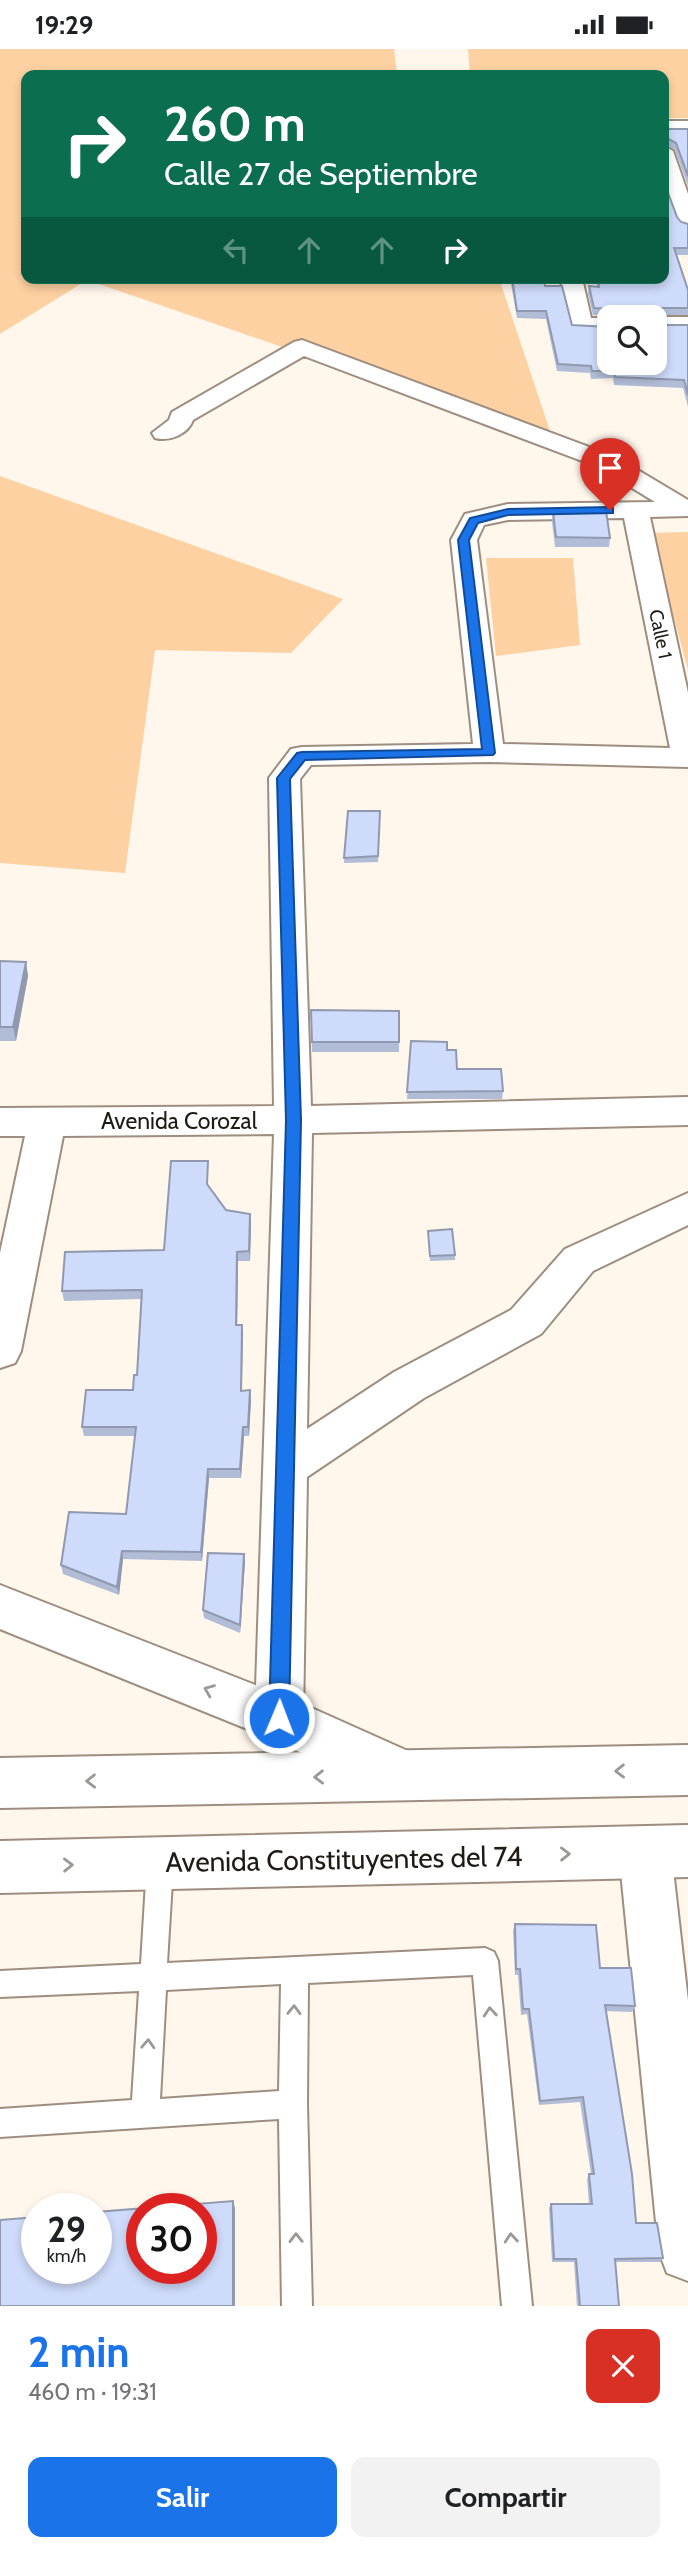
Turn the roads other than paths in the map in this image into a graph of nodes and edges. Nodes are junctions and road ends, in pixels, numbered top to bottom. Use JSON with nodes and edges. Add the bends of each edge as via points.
{"nodes":[{"id":1,"x":669,"y":127,"type":"edge"},
{"id":2,"x":688,"y":127,"type":"edge"},
{"id":3,"x":669,"y":168,"type":"edge"},
{"id":4,"x":669,"y":218,"type":"edge"},
{"id":5,"x":687,"y":220,"type":"edge"},
{"id":6,"x":572,"y":284,"type":"edge"},
{"id":7,"x":667,"y":324,"type":"edge"},
{"id":8,"x":688,"y":324,"type":"edge"},
{"id":9,"x":597,"y":325,"type":"edge"},
{"id":10,"x":164,"y":433,"type":"dead end"},
{"id":11,"x":687,"y":509,"type":"edge"},
{"id":12,"x":635,"y":510,"type":"junction"},
{"id":13,"x":489,"y":753,"type":"junction"},
{"id":14,"x":687,"y":758,"type":"edge"},
{"id":15,"x":688,"y":1111,"type":"edge"},
{"id":16,"x":568,"y":1114,"type":"junction"},
{"id":17,"x":293,"y":1120,"type":"junction"},
{"id":18,"x":47,"y":1121,"type":"junction"},
{"id":19,"x":0,"y":1122,"type":"edge"},
{"id":20,"x":688,"y":1132,"type":"edge"},
{"id":21,"x":688,"y":1207,"type":"edge"},
{"id":22,"x":0,"y":1351,"type":"edge"},
{"id":23,"x":285,"y":1468,"type":"junction"},
{"id":24,"x":0,"y":1607,"type":"edge"},
{"id":25,"x":279,"y":1718,"type":"junction"},
{"id":26,"x":688,"y":1770,"type":"edge"},
{"id":27,"x":406,"y":1775,"type":"junction"},
{"id":28,"x":0,"y":1783,"type":"edge"},
{"id":29,"x":666,"y":1852,"type":"edge"},
{"id":30,"x":160,"y":1863,"type":"junction"},
{"id":31,"x":0,"y":1867,"type":"edge"},
{"id":32,"x":295,"y":1969,"type":"junction"},
{"id":33,"x":152,"y":1976,"type":"junction"},
{"id":34,"x":0,"y":1985,"type":"edge"},
{"id":35,"x":293,"y":2104,"type":"junction"},
{"id":36,"x":145,"y":2112,"type":"junction"},
{"id":37,"x":0,"y":2123,"type":"edge"},
{"id":38,"x":688,"y":2252,"type":"edge"},
{"id":39,"x":297,"y":2306,"type":"edge"},
{"id":40,"x":517,"y":2306,"type":"edge"}],
"edges":[{"from":1,"to":2,"type":"street"},
{"from":3,"to":5,"type":"street"},
{"from":4,"to":5,"type":"street"},
{"from":6,"to":9,"type":"street","via":[[581,325]]},
{"from":7,"to":8,"type":"street"},
{"from":10,"to":11,"type":"street","via":[[181,423],[181,417],[302,347],[607,462]]},
{"from":11,"to":12,"type":"street"},
{"from":12,"to":13,"type":"street","via":[[508,512],[474,520],[464,540]]},
{"from":12,"to":14,"type":"street","name":"Calle 1"},
{"from":13,"to":14,"type":"street"},
{"from":13,"to":17,"type":"street","via":[[302,756],[284,778]]},
{"from":15,"to":16,"type":"street","name":"Avenida Corozal"},
{"from":16,"to":17,"type":"street","name":"Avenida Corozal"},
{"from":16,"to":20,"type":"street","name":"Avenida Corozal"},
{"from":17,"to":18,"type":"street","name":"Avenida Corozal"},
{"from":17,"to":23,"type":"street"},
{"from":18,"to":19,"type":"street","name":"Avenida Corozal"},
{"from":18,"to":22,"type":"street"},
{"from":21,"to":23,"type":"street","via":[[579,1260],[526,1322],[409,1385]]},
{"from":23,"to":25,"type":"street"},
{"from":25,"to":24,"type":"street","one_way":true},
{"from":25,"to":27,"type":"street"},
{"from":26,"to":27,"type":"street","one_way":true},
{"from":27,"to":28,"type":"street","one_way":true},
{"from":30,"to":29,"type":"street","name":"Avenida Constituyentes del 74","one_way":true},
{"from":29,"to":38,"type":"street"},
{"from":31,"to":30,"type":"street","name":"Avenida Constituyentes del 74","one_way":true},
{"from":30,"to":33,"type":"lane"},
{"from":32,"to":33,"type":"lane"},
{"from":35,"to":32,"type":"lane","one_way":true},
{"from":40,"to":32,"type":"lane","one_way":true,"via":[[485,1961]]},
{"from":33,"to":34,"type":"lane"},
{"from":36,"to":33,"type":"lane","one_way":true},
{"from":35,"to":36,"type":"lane"},
{"from":39,"to":35,"type":"lane","one_way":true},
{"from":36,"to":37,"type":"lane"}]}
